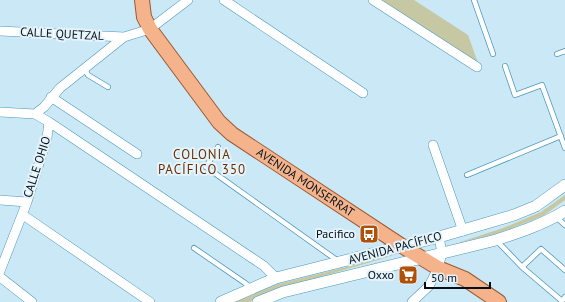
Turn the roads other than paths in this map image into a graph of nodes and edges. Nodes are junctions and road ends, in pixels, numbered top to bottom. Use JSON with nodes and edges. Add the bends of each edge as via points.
{"nodes":[{"id":1,"x":142,"y":0,"type":"edge"},
{"id":2,"x":188,"y":0,"type":"edge"},
{"id":3,"x":224,"y":0,"type":"edge"},
{"id":4,"x":373,"y":0,"type":"edge"},
{"id":5,"x":474,"y":0,"type":"edge"},
{"id":6,"x":150,"y":29,"type":"junction"},
{"id":7,"x":0,"y":31,"type":"edge"},
{"id":8,"x":124,"y":37,"type":"junction"},
{"id":9,"x":565,"y":51,"type":"edge"},
{"id":10,"x":493,"y":54,"type":"dead end"},
{"id":11,"x":557,"y":54,"type":"dead end"},
{"id":12,"x":504,"y":66,"type":"dead end"},
{"id":13,"x":477,"y":67,"type":"dead end"},
{"id":14,"x":85,"y":69,"type":"junction"},
{"id":15,"x":108,"y":87,"type":"dead end"},
{"id":16,"x":363,"y":93,"type":"dead end"},
{"id":17,"x":51,"y":97,"type":"junction"},
{"id":18,"x":0,"y":112,"type":"edge"},
{"id":19,"x":35,"y":114,"type":"junction"},
{"id":20,"x":49,"y":122,"type":"junction"},
{"id":21,"x":561,"y":136,"type":"junction"},
{"id":22,"x":433,"y":145,"type":"dead end"},
{"id":23,"x":218,"y":147,"type":"dead end"},
{"id":24,"x":565,"y":148,"type":"edge"},
{"id":25,"x":137,"y":154,"type":"dead end"},
{"id":26,"x":466,"y":175,"type":"dead end"},
{"id":27,"x":565,"y":185,"type":"edge"},
{"id":28,"x":0,"y":200,"type":"edge"},
{"id":29,"x":27,"y":202,"type":"junction"},
{"id":30,"x":563,"y":213,"type":"edge"},
{"id":31,"x":23,"y":215,"type":"junction"},
{"id":32,"x":565,"y":225,"type":"edge"},
{"id":33,"x":463,"y":230,"type":"junction"},
{"id":34,"x":439,"y":237,"type":"junction"},
{"id":35,"x":496,"y":240,"type":"junction"},
{"id":36,"x":402,"y":246,"type":"junction"},
{"id":37,"x":194,"y":248,"type":"dead end"},
{"id":38,"x":442,"y":253,"type":"junction"},
{"id":39,"x":420,"y":258,"type":"junction"},
{"id":40,"x":340,"y":263,"type":"junction"},
{"id":41,"x":522,"y":267,"type":"junction"},
{"id":42,"x":438,"y":268,"type":"junction"},
{"id":43,"x":565,"y":270,"type":"edge"},
{"id":44,"x":0,"y":271,"type":"edge"},
{"id":45,"x":0,"y":277,"type":"edge"},
{"id":46,"x":276,"y":278,"type":"junction"},
{"id":47,"x":251,"y":288,"type":"junction"},
{"id":48,"x":565,"y":297,"type":"edge"},
{"id":49,"x":32,"y":302,"type":"edge"},
{"id":50,"x":150,"y":302,"type":"edge"},
{"id":51,"x":221,"y":302,"type":"edge"},
{"id":52,"x":258,"y":302,"type":"edge"},
{"id":53,"x":412,"y":302,"type":"edge"},
{"id":54,"x":499,"y":302,"type":"edge"}],
"edges":[{"from":1,"to":6,"type":"main road","name":"AVENIDA MONSERRAT","via":[[144,17]]},
{"from":2,"to":6,"type":"street"},
{"from":3,"to":16,"type":"street"},
{"from":4,"to":13,"type":"street"},
{"from":5,"to":10,"type":"lane"},
{"from":6,"to":8,"type":"street"},
{"from":6,"to":36,"type":"main road","name":"AVENIDA MONSERRAT","via":[[219,122],[232,134]]},
{"from":7,"to":8,"type":"street","name":"CALLE QUETZAL"},
{"from":8,"to":14,"type":"street"},
{"from":9,"to":11,"type":"lane"},
{"from":12,"to":21,"type":"lane","via":[[515,95],[542,85]]},
{"from":14,"to":15,"type":"lane","via":[[88,75]]},
{"from":14,"to":17,"type":"street"},
{"from":17,"to":19,"type":"street"},
{"from":17,"to":25,"type":"street"},
{"from":18,"to":19,"type":"street"},
{"from":19,"to":20,"type":"street","name":"CALLE OHIO"},
{"from":20,"to":29,"type":"street","name":"CALLE OHIO","via":[[47,138]]},
{"from":20,"to":46,"type":"street","via":[[264,266]]},
{"from":21,"to":24,"type":"lane"},
{"from":21,"to":26,"type":"lane"},
{"from":22,"to":33,"type":"street"},
{"from":23,"to":40,"type":"lane","via":[[206,167]]},
{"from":27,"to":33,"type":"street","name":"AVENIDA PACÍFICO","via":[[536,206]]},
{"from":28,"to":29,"type":"street","name":"CALLE OHIO"},
{"from":29,"to":31,"type":"street"},
{"from":30,"to":32,"type":"lane"},
{"from":30,"to":35,"type":"street","name":"AVENIDA PACÍFICO"},
{"from":31,"to":44,"type":"street"},
{"from":31,"to":50,"type":"street"},
{"from":33,"to":34,"type":"street","name":"AVENIDA PACÍFICO"},
{"from":34,"to":36,"type":"street","name":"AVENIDA PACÍFICO"},
{"from":34,"to":38,"type":"street"},
{"from":35,"to":38,"type":"street","name":"AVENIDA PACÍFICO"},
{"from":35,"to":41,"type":"lane"},
{"from":36,"to":39,"type":"main road","name":"AVENIDA MONSERRAT"},
{"from":36,"to":40,"type":"street","name":"AVENIDA PACÍFICO"},
{"from":37,"to":47,"type":"lane"},
{"from":38,"to":39,"type":"street","name":"AVENIDA PACÍFICO"},
{"from":38,"to":42,"type":"street"},
{"from":39,"to":42,"type":"main road","name":"AVENIDA MONSERRAT"},
{"from":39,"to":52,"type":"street","name":"AVENIDA PACÍFICO","via":[[283,292]]},
{"from":40,"to":46,"type":"street","name":"AVENIDA PACÍFICO"},
{"from":41,"to":43,"type":"lane","via":[[541,249]]},
{"from":41,"to":48,"type":"lane","via":[[562,301]]},
{"from":42,"to":53,"type":"street","via":[[429,286]]},
{"from":42,"to":54,"type":"main road","name":"AVENIDA MONSERRAT","via":[[465,279]]},
{"from":45,"to":49,"type":"street"},
{"from":46,"to":47,"type":"street","name":"AVENIDA PACÍFICO"},
{"from":47,"to":51,"type":"street","name":"AVENIDA PACÍFICO"}]}
